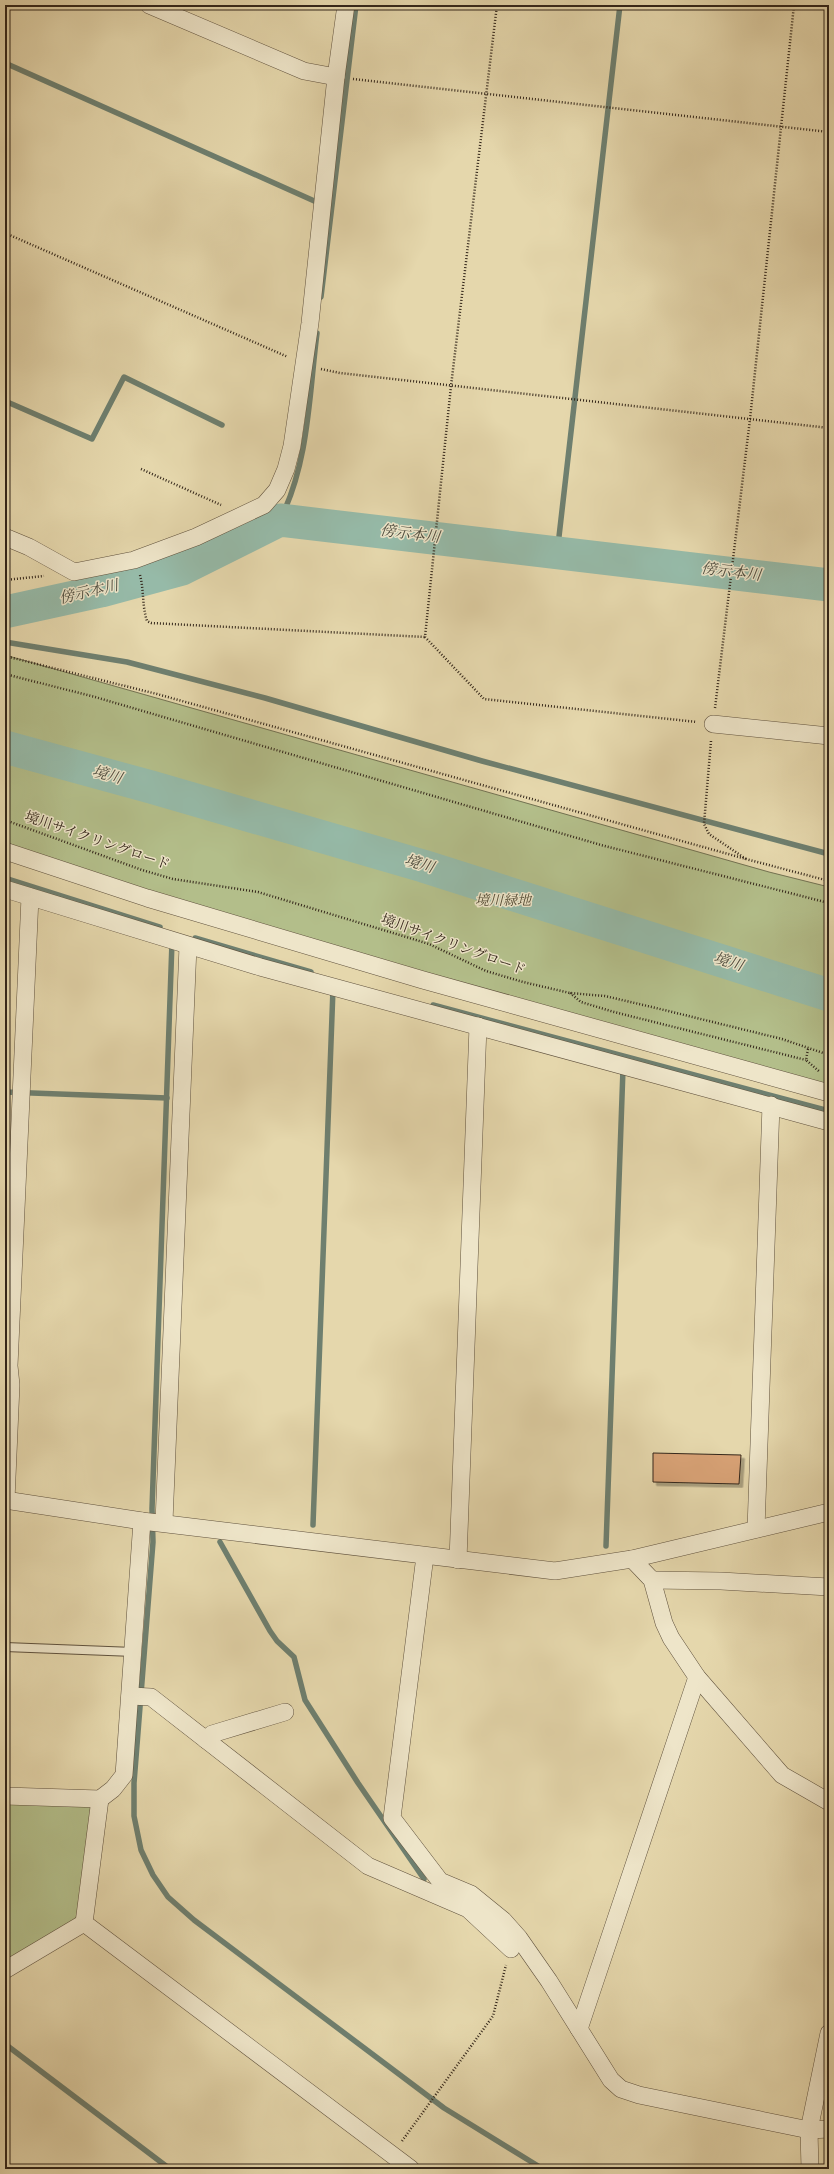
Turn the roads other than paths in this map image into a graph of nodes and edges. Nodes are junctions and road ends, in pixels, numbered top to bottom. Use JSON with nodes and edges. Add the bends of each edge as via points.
{"nodes":[{"id":1,"x":149,"y":5,"type":"edge"},
{"id":2,"x":346,"y":5,"type":"edge"},
{"id":3,"x":336,"y":77,"type":"junction"},
{"id":4,"x":5,"y":536,"type":"edge"},
{"id":5,"x":713,"y":724,"type":"road end"},
{"id":6,"x":829,"y":736,"type":"edge"},
{"id":7,"x":5,"y":851,"type":"edge"},
{"id":8,"x":5,"y":889,"type":"edge"},
{"id":9,"x":30,"y":897,"type":"junction"},
{"id":10,"x":188,"y":946,"type":"junction"},
{"id":11,"x":478,"y":1026,"type":"junction"},
{"id":12,"x":829,"y":1093,"type":"edge"},
{"id":13,"x":771,"y":1105,"type":"junction"},
{"id":14,"x":829,"y":1122,"type":"edge"},
{"id":15,"x":6,"y":1500,"type":"edge"},
{"id":16,"x":829,"y":1512,"type":"edge"},
{"id":17,"x":142,"y":1520,"type":"junction"},
{"id":18,"x":164,"y":1522,"type":"junction"},
{"id":19,"x":756,"y":1529,"type":"junction"},
{"id":20,"x":425,"y":1556,"type":"junction"},
{"id":21,"x":632,"y":1559,"type":"junction"},
{"id":22,"x":458,"y":1560,"type":"junction"},
{"id":23,"x":652,"y":1580,"type":"junction"},
{"id":24,"x":829,"y":1587,"type":"edge"},
{"id":25,"x":5,"y":1647,"type":"edge"},
{"id":26,"x":134,"y":1652,"type":"junction"},
{"id":27,"x":697,"y":1677,"type":"junction"},
{"id":28,"x":130,"y":1696,"type":"junction"},
{"id":29,"x":285,"y":1712,"type":"dead end"},
{"id":30,"x":206,"y":1740,"type":"junction"},
{"id":31,"x":5,"y":1796,"type":"edge"},
{"id":32,"x":100,"y":1799,"type":"junction"},
{"id":33,"x":829,"y":1802,"type":"edge"},
{"id":34,"x":436,"y":1887,"type":"junction"},
{"id":35,"x":84,"y":1923,"type":"junction"},
{"id":36,"x":511,"y":1949,"type":"road end"},
{"id":37,"x":5,"y":1970,"type":"edge"},
{"id":38,"x":579,"y":2029,"type":"junction"},
{"id":39,"x":829,"y":2033,"type":"edge"},
{"id":40,"x":829,"y":2129,"type":"edge"},
{"id":41,"x":809,"y":2130,"type":"junction"},
{"id":42,"x":411,"y":2169,"type":"edge"},
{"id":43,"x":810,"y":2169,"type":"edge"}],
"edges":[{"from":1,"to":3,"type":"street","via":[[304,71]]},
{"from":2,"to":3,"type":"street"},
{"from":3,"to":4,"type":"street","via":[[310,323],[292,446],[277,490],[264,504],[196,537],[136,559],[74,572]]},
{"from":5,"to":6,"type":"street"},
{"from":7,"to":12,"type":"street","via":[[147,898],[423,980]]},
{"from":8,"to":9,"type":"street"},
{"from":9,"to":10,"type":"street"},
{"from":9,"to":15,"type":"street","via":[[9,1366],[11,1385]]},
{"from":10,"to":11,"type":"street"},
{"from":10,"to":18,"type":"street"},
{"from":11,"to":13,"type":"street"},
{"from":11,"to":22,"type":"street"},
{"from":13,"to":14,"type":"street"},
{"from":13,"to":19,"type":"street"},
{"from":15,"to":17,"type":"street"},
{"from":16,"to":19,"type":"street"},
{"from":17,"to":18,"type":"street"},
{"from":17,"to":26,"type":"street"},
{"from":18,"to":20,"type":"street"},
{"from":19,"to":21,"type":"street"},
{"from":20,"to":22,"type":"street"},
{"from":20,"to":34,"type":"street","via":[[392,1818]]},
{"from":21,"to":22,"type":"street","via":[[555,1572]]},
{"from":21,"to":23,"type":"street"},
{"from":23,"to":24,"type":"street"},
{"from":23,"to":27,"type":"street","via":[[664,1623]]},
{"from":25,"to":26,"type":"lane"},
{"from":26,"to":28,"type":"street"},
{"from":27,"to":33,"type":"street","via":[[782,1775]]},
{"from":27,"to":38,"type":"street"},
{"from":28,"to":30,"type":"street","via":[[151,1698]]},
{"from":28,"to":32,"type":"street","via":[[124,1775],[113,1789]]},
{"from":29,"to":30,"type":"street","via":[[212,1734]]},
{"from":30,"to":34,"type":"street","via":[[368,1866]]},
{"from":31,"to":32,"type":"street"},
{"from":32,"to":35,"type":"street"},
{"from":34,"to":36,"type":"street","via":[[468,1910]]},
{"from":34,"to":38,"type":"street","via":[[471,1894],[511,1929],[549,1981]]},
{"from":35,"to":37,"type":"street"},
{"from":35,"to":42,"type":"street"},
{"from":38,"to":41,"type":"street","via":[[611,2080],[621,2089],[639,2095]]},
{"from":39,"to":41,"type":"street"},
{"from":40,"to":41,"type":"street"},
{"from":41,"to":43,"type":"street"}]}
